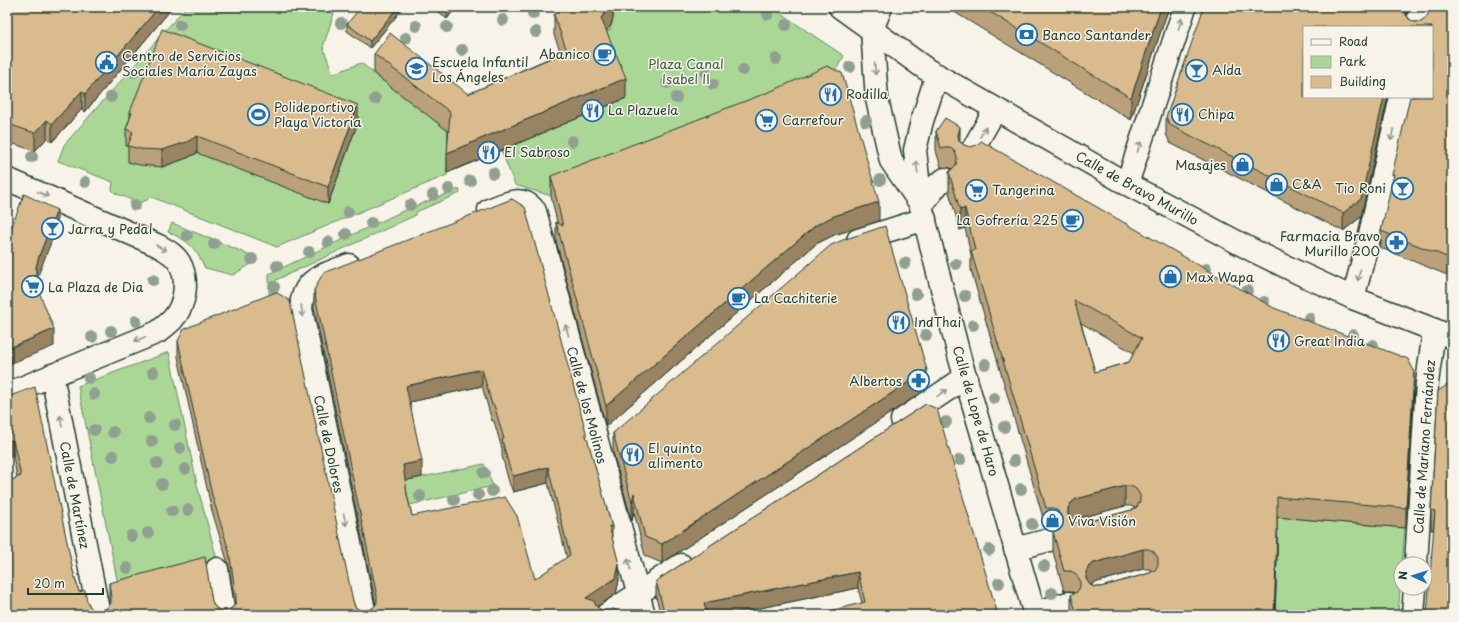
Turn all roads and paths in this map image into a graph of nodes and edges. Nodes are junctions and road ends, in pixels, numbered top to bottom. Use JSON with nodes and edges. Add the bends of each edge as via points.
{"nodes":[{"id":1,"x":840,"y":7,"type":"edge"},
{"id":2,"x":881,"y":7,"type":"edge"},
{"id":3,"x":1185,"y":7,"type":"edge"},
{"id":4,"x":1421,"y":7,"type":"edge"},
{"id":5,"x":1417,"y":26,"type":"edge"},
{"id":6,"x":872,"y":30,"type":"junction"},
{"id":7,"x":937,"y":75,"type":"junction"},
{"id":8,"x":1401,"y":98,"type":"edge"},
{"id":9,"x":995,"y":110,"type":"junction"},
{"id":10,"x":970,"y":154,"type":"edge"},
{"id":11,"x":7,"y":179,"type":"edge"},
{"id":12,"x":945,"y":179,"type":"dead end"},
{"id":13,"x":1127,"y":184,"type":"junction"},
{"id":14,"x":923,"y":212,"type":"junction"},
{"id":15,"x":472,"y":217,"type":"edge"},
{"id":16,"x":838,"y":246,"type":"edge"},
{"id":17,"x":368,"y":258,"type":"edge"},
{"id":18,"x":1353,"y":298,"type":"junction"},
{"id":19,"x":1443,"y":333,"type":"edge"},
{"id":20,"x":52,"y":375,"type":"junction"},
{"id":21,"x":966,"y":377,"type":"junction"},
{"id":22,"x":7,"y":394,"type":"edge"},
{"id":23,"x":617,"y":433,"type":"edge"},
{"id":24,"x":883,"y":433,"type":"edge"},
{"id":25,"x":598,"y":449,"type":"junction"},
{"id":26,"x":1050,"y":540,"type":"dead end"},
{"id":27,"x":1015,"y":549,"type":"junction"},
{"id":28,"x":697,"y":555,"type":"edge"},
{"id":29,"x":1416,"y":556,"type":"edge"},
{"id":30,"x":217,"y":569,"type":"dead end"},
{"id":31,"x":637,"y":594,"type":"junction"},
{"id":32,"x":1414,"y":596,"type":"edge"},
{"id":33,"x":1068,"y":603,"type":"dead end"},
{"id":34,"x":1035,"y":614,"type":"edge"},
{"id":35,"x":99,"y":615,"type":"edge"},
{"id":36,"x":224,"y":615,"type":"edge"},
{"id":37,"x":365,"y":615,"type":"edge"},
{"id":38,"x":606,"y":615,"type":"edge"},
{"id":39,"x":644,"y":615,"type":"edge"},
{"id":40,"x":1413,"y":615,"type":"edge"}],
"edges":[{"from":1,"to":6,"type":"street","name":"Calle de Bravo Murillo"},
{"from":2,"to":6,"type":"street"},
{"from":13,"to":3,"type":"street","one_way":true},
{"from":4,"to":5,"type":"street"},
{"from":6,"to":7,"type":"street","name":"Calle de Bravo Murillo","via":[[906,56]]},
{"from":6,"to":14,"type":"street","name":"Calle de Lope de Haro","one_way":true,"via":[[877,99],[891,161]]},
{"from":7,"to":9,"type":"street","name":"Calle de Bravo Murillo"},
{"from":14,"to":7,"type":"street","name":"Calle de Lope de Haro","one_way":true,"via":[[915,150]]},
{"from":8,"to":18,"type":"street","one_way":true},
{"from":10,"to":9,"type":"street","one_way":true},
{"from":9,"to":13,"type":"street","name":"Calle de Bravo Murillo"},
{"from":11,"to":20,"type":"street","one_way":true,"via":[[159,246],[178,261],[184,274],[185,293],[181,307],[173,320],[158,332]]},
{"from":12,"to":14,"type":"street","via":[[938,184]]},
{"from":13,"to":18,"type":"street","name":"Calle de Bravo Murillo","via":[[1252,250]]},
{"from":14,"to":16,"type":"street"},
{"from":14,"to":21,"type":"street","name":"Calle de Lope de Haro"},
{"from":25,"to":15,"type":"street","name":"Calle de los Molinos","one_way":true,"via":[[535,211],[530,204],[523,201],[509,202]]},
{"from":17,"to":37,"type":"street","name":"Calle de Dolores","one_way":true,"via":[[309,283],[301,300]]},
{"from":18,"to":19,"type":"street","name":"Calle de Bravo Murillo"},
{"from":19,"to":29,"type":"street","name":"Calle de Mariano Fernández","via":[[1427,383]]},
{"from":20,"to":22,"type":"street"},
{"from":35,"to":20,"type":"street","name":"Calle de Martínez","one_way":true},
{"from":24,"to":21,"type":"street","one_way":true},
{"from":21,"to":27,"type":"street","name":"Calle de Lope de Haro"},
{"from":23,"to":25,"type":"street"},
{"from":31,"to":25,"type":"street","name":"Calle de los Molinos","one_way":true},
{"from":26,"to":27,"type":"street"},
{"from":27,"to":34,"type":"street","name":"Calle de Lope de Haro"},
{"from":28,"to":31,"type":"street"},
{"from":30,"to":36,"type":"street"},
{"from":31,"to":38,"type":"street"},
{"from":31,"to":39,"type":"street","name":"Calle de los Molinos"},
{"from":32,"to":40,"type":"street"},
{"from":33,"to":34,"type":"street"}]}
